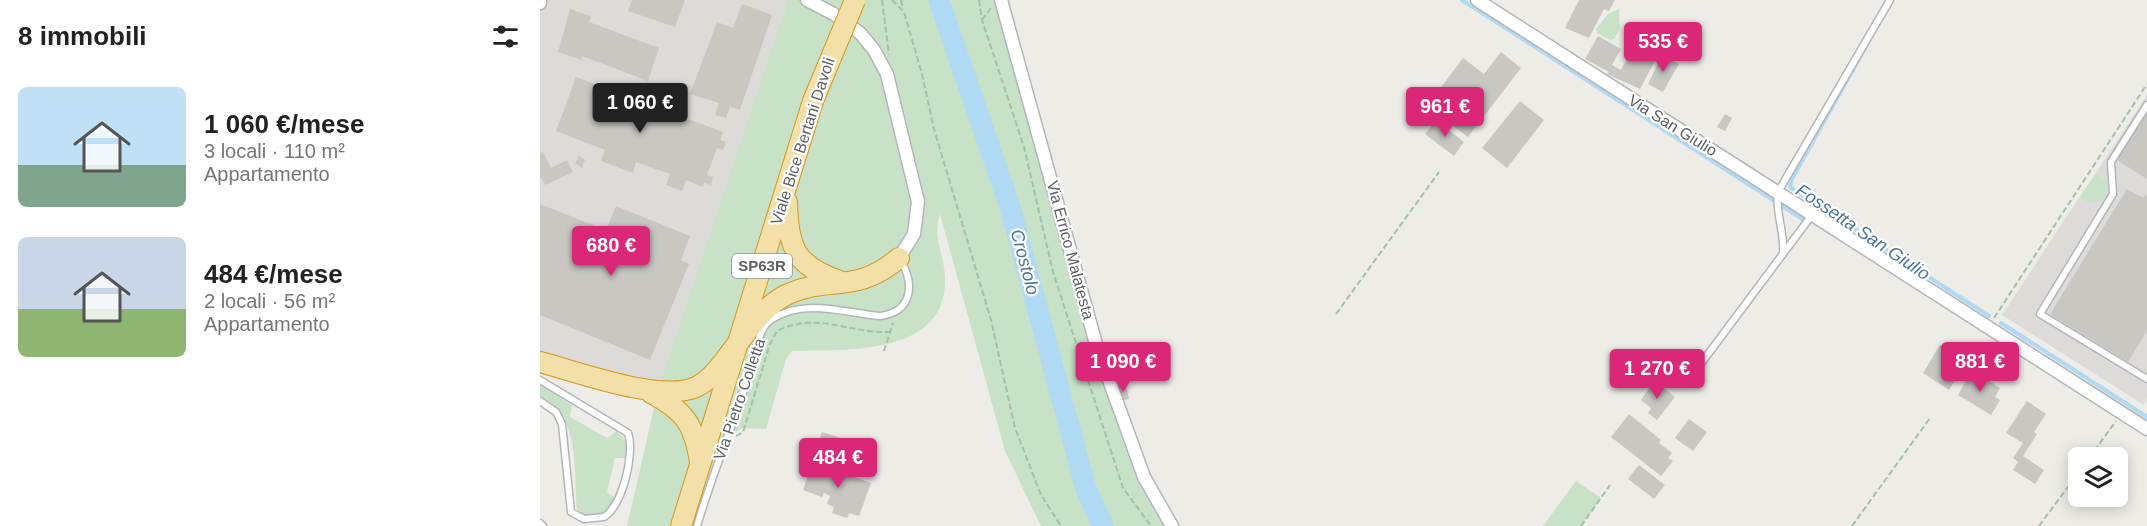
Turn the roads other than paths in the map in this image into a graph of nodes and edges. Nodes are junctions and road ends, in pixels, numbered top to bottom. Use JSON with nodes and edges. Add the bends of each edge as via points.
{"nodes":[{"id":1,"x":807,"y":0,"type":"edge"},
{"id":2,"x":855,"y":0,"type":"edge"},
{"id":3,"x":1001,"y":0,"type":"edge"},
{"id":4,"x":1477,"y":0,"type":"edge"},
{"id":5,"x":1890,"y":0,"type":"edge"},
{"id":6,"x":2147,"y":105,"type":"edge"},
{"id":7,"x":787,"y":187,"type":"junction"},
{"id":8,"x":1778,"y":192,"type":"junction"},
{"id":9,"x":1812,"y":215,"type":"junction"},
{"id":10,"x":1783,"y":254,"type":"junction"},
{"id":11,"x":899,"y":258,"type":"junction"},
{"id":12,"x":848,"y":284,"type":"junction"},
{"id":13,"x":737,"y":345,"type":"junction"},
{"id":14,"x":540,"y":362,"type":"edge"},
{"id":15,"x":1691,"y":377,"type":"dead end"},
{"id":16,"x":2147,"y":379,"type":"edge"},
{"id":17,"x":540,"y":380,"type":"edge"},
{"id":18,"x":646,"y":390,"type":"junction"},
{"id":19,"x":540,"y":401,"type":"edge"},
{"id":20,"x":2147,"y":429,"type":"edge"},
{"id":21,"x":700,"y":465,"type":"junction"},
{"id":22,"x":681,"y":526,"type":"edge"},
{"id":23,"x":697,"y":526,"type":"edge"},
{"id":24,"x":1172,"y":526,"type":"edge"}],
"edges":[{"from":1,"to":11,"type":"street","via":[[855,28],[885,69],[918,202],[914,234]]},
{"from":2,"to":7,"type":"highway","name":"Viale Bice Bertani Davoli","number":"SP63R","bridge":true,"via":[[813,101]]},
{"from":3,"to":24,"type":"street","name":"Via Errico Malatesta","via":[[1096,344],[1144,477]]},
{"from":4,"to":8,"type":"street","name":"Via San Giulio"},
{"from":5,"to":8,"type":"lane"},
{"from":6,"to":16,"type":"lane","via":[[2111,162],[2113,194],[2040,314]]},
{"from":7,"to":12,"type":"highway","via":[[788,232],[795,251],[810,269]]},
{"from":7,"to":13,"type":"highway","name":"Viale Bice Bertani Davoli","number":"SP63R"},
{"from":8,"to":9,"type":"street","name":"Via San Giulio"},
{"from":8,"to":10,"type":"lane"},
{"from":9,"to":10,"type":"lane"},
{"from":9,"to":20,"type":"street","name":"Via San Giulio"},
{"from":10,"to":15,"type":"lane"},
{"from":11,"to":12,"type":"highway","via":[[870,278]]},
{"from":11,"to":23,"type":"lane","name":"Via Pietro Colletta","via":[[909,276],[911,291],[903,305],[891,314],[814,307],[768,321]]},
{"from":12,"to":13,"type":"highway","via":[[807,288],[787,295],[768,306]]},
{"from":13,"to":18,"type":"highway","via":[[697,387],[678,392]]},
{"from":13,"to":21,"type":"highway","name":"Viale Bice Bertani Davoli","number":"SP63R"},
{"from":14,"to":18,"type":"highway"},
{"from":17,"to":19,"type":"lane","via":[[627,433],[631,451],[618,501],[604,517],[584,519],[572,512],[562,424],[556,412]]},
{"from":18,"to":21,"type":"highway","via":[[670,403],[687,419],[697,442]]},
{"from":21,"to":22,"type":"highway","name":"Viale Bice Bertani Davoli","number":"SP63R"}]}
